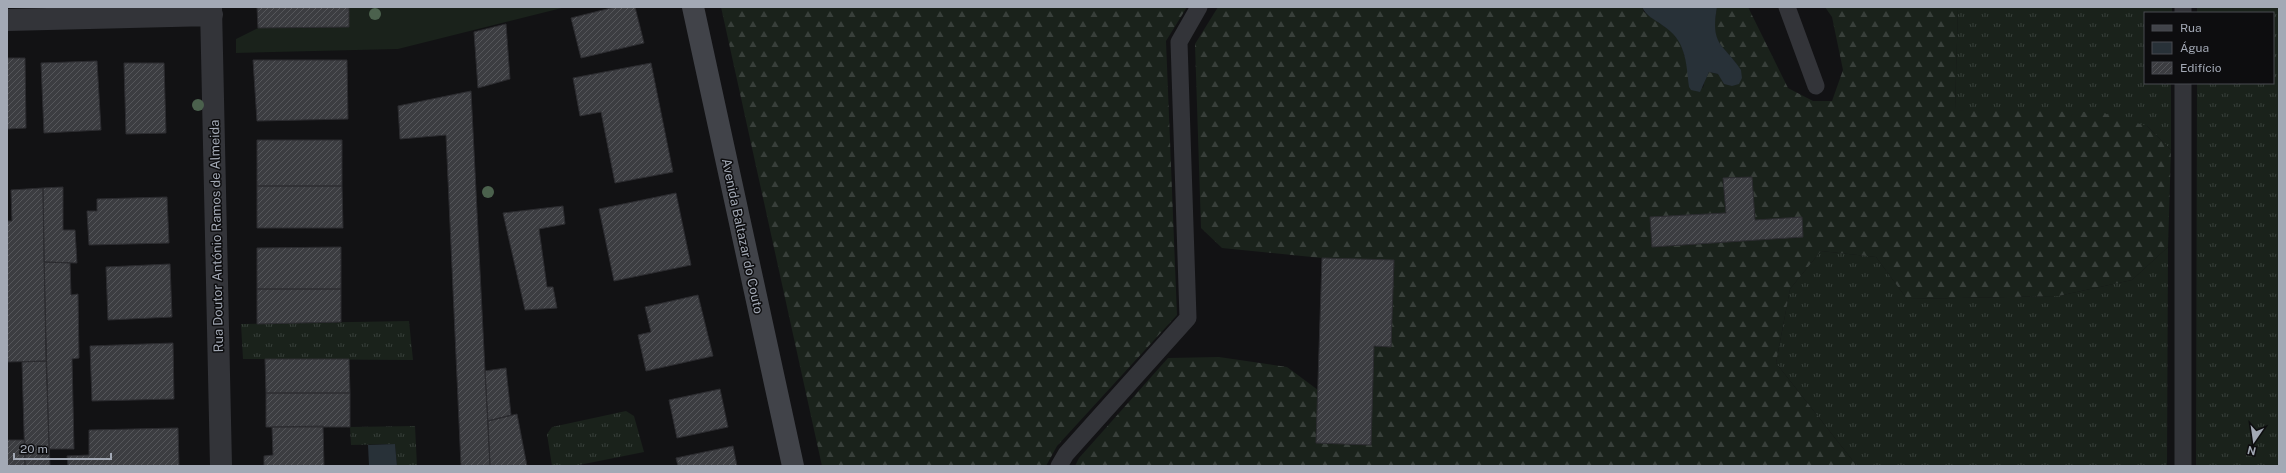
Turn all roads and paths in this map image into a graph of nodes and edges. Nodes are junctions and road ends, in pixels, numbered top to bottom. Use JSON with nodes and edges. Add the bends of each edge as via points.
{"nodes":[{"id":1,"x":693,"y":7,"type":"edge"},
{"id":2,"x":1200,"y":7,"type":"edge"},
{"id":3,"x":1787,"y":7,"type":"edge"},
{"id":4,"x":212,"y":11,"type":"edge"},
{"id":5,"x":7,"y":20,"type":"edge"},
{"id":6,"x":2183,"y":84,"type":"edge"},
{"id":7,"x":1816,"y":86,"type":"dead end"},
{"id":8,"x":221,"y":466,"type":"edge"},
{"id":9,"x":793,"y":466,"type":"edge"},
{"id":10,"x":1059,"y":466,"type":"edge"},
{"id":11,"x":2183,"y":466,"type":"edge"}],
"edges":[{"from":1,"to":9,"type":"main road","name":"Avenida Baltazar do Couto"},
{"from":2,"to":10,"type":"lane","via":[[1179,42],[1188,318],[1066,454]]},
{"from":3,"to":7,"type":"lane"},
{"from":4,"to":5,"type":"street"},
{"from":4,"to":8,"type":"street","name":"Rua Doutor António Ramos de Almeida"},
{"from":6,"to":11,"type":"lane"}]}
